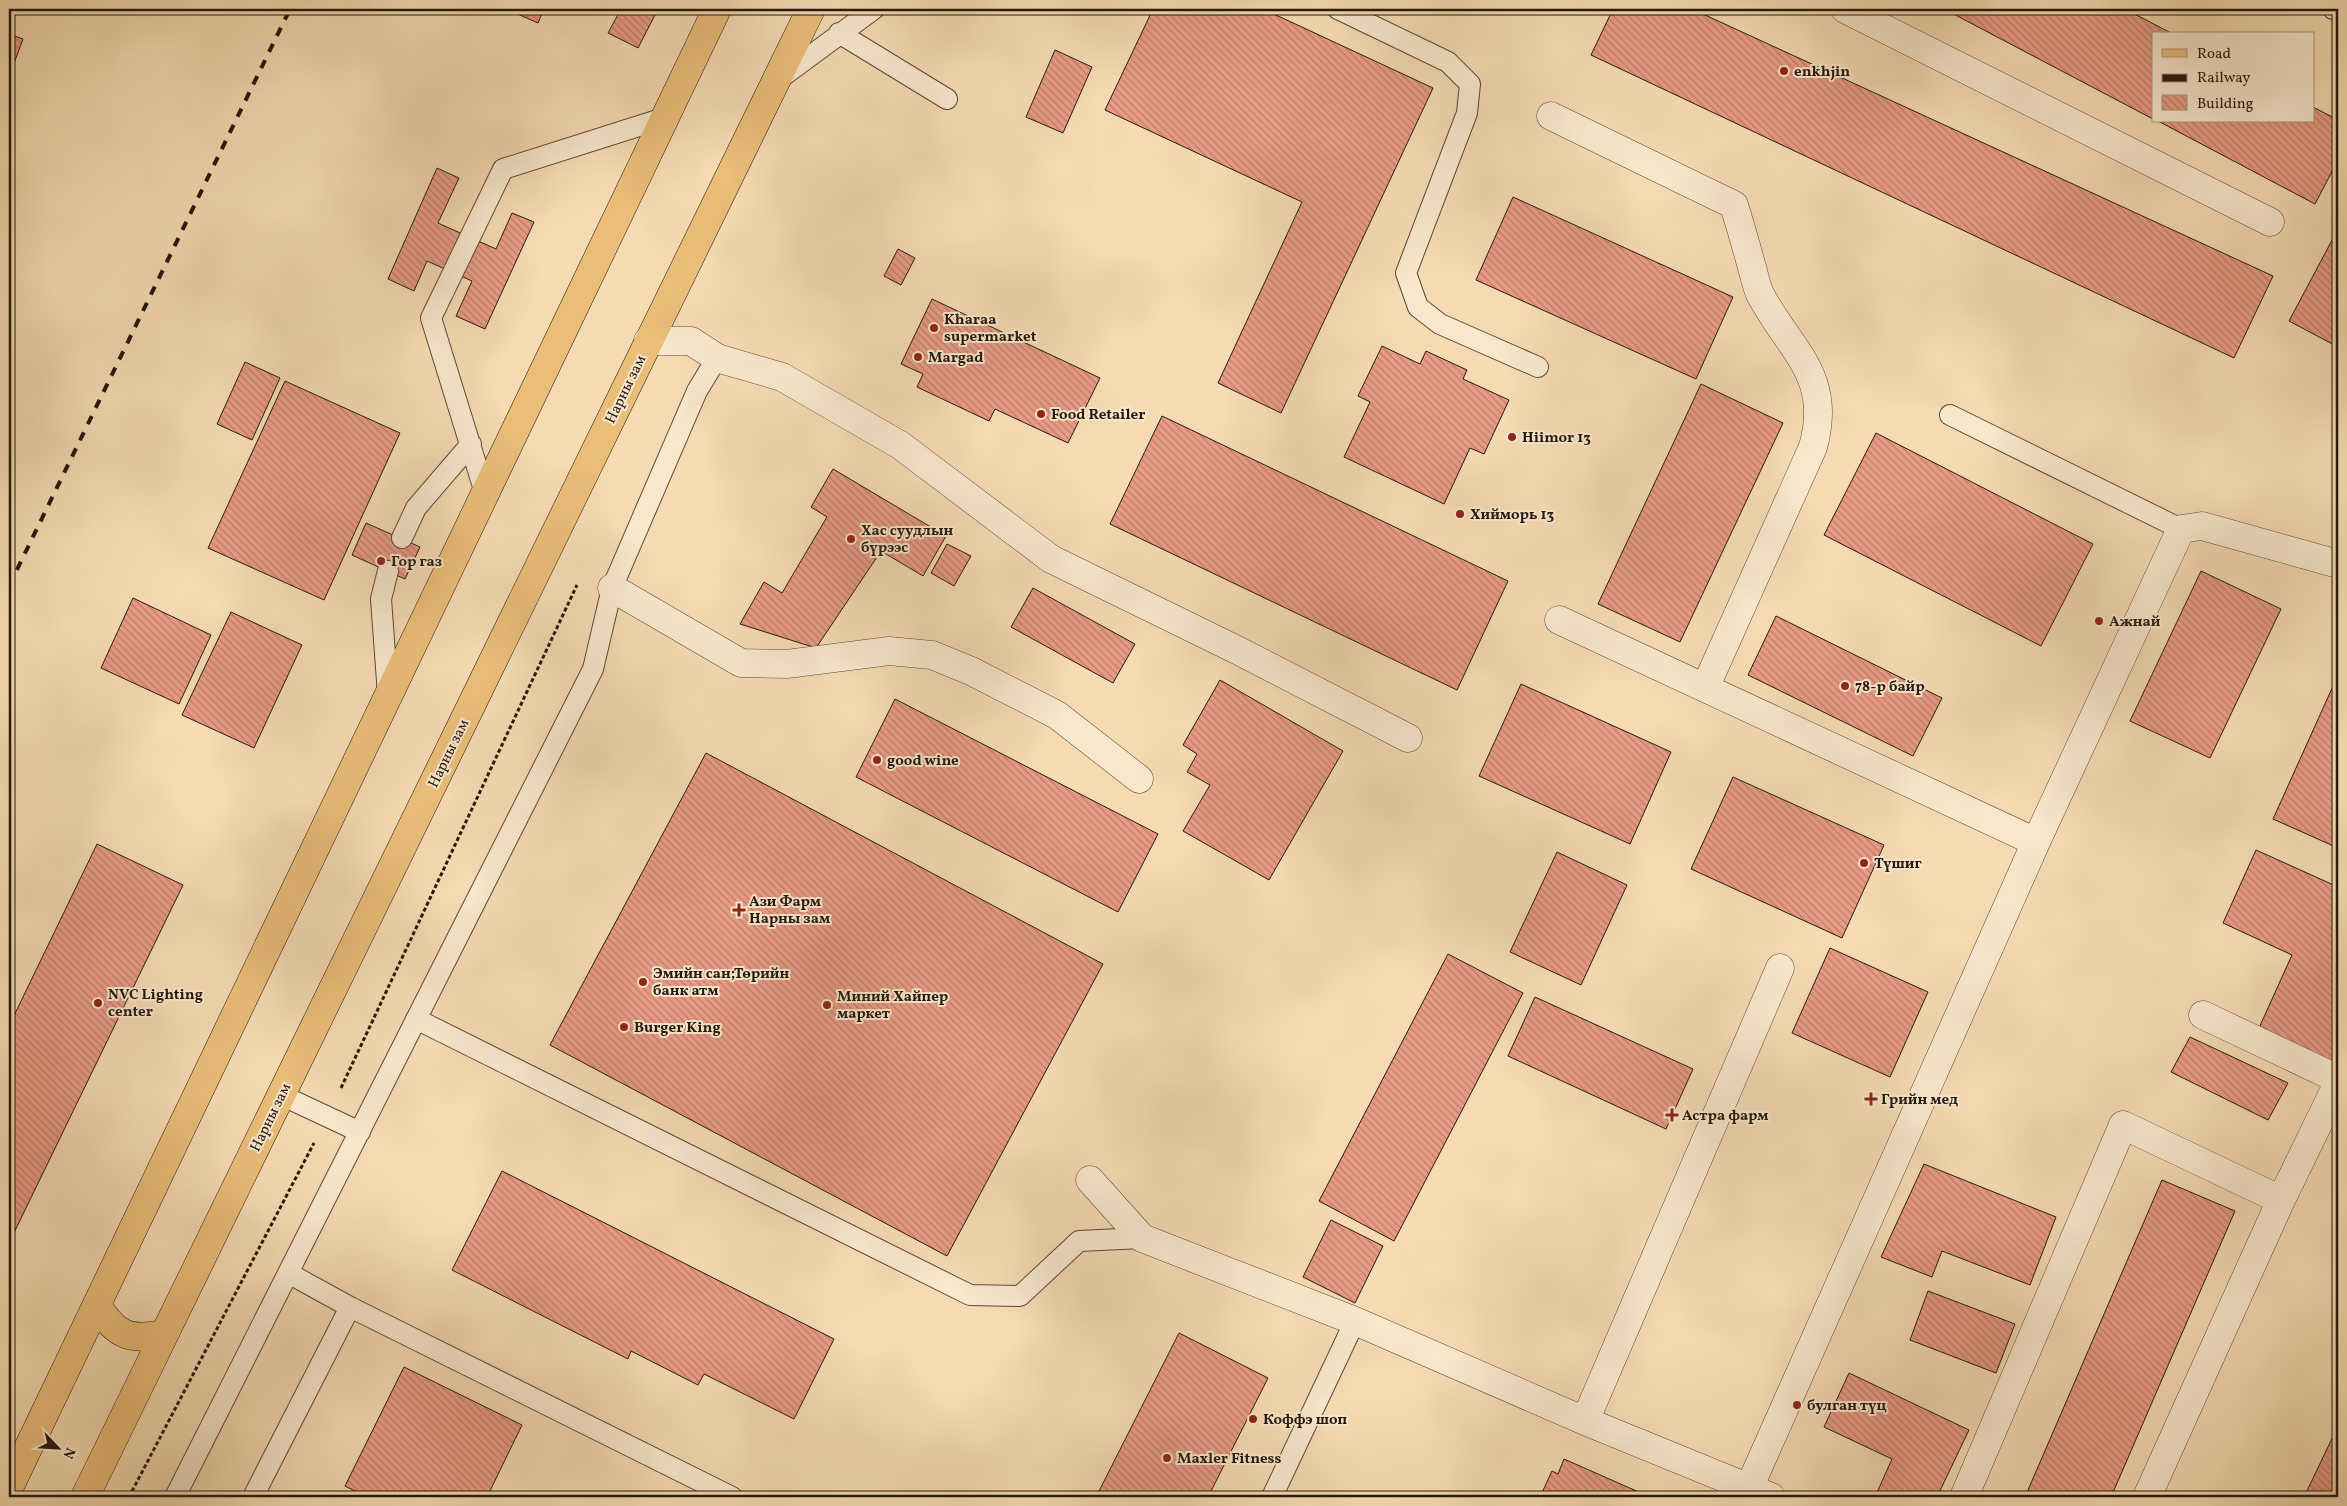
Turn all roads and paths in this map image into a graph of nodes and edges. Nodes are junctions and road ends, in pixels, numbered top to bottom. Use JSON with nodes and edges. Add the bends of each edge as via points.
{"nodes":[{"id":1,"x":717,"y":9,"type":"edge"},
{"id":2,"x":811,"y":9,"type":"edge"},
{"id":3,"x":874,"y":9,"type":"edge"},
{"id":4,"x":1338,"y":9,"type":"edge"},
{"id":5,"x":1845,"y":9,"type":"edge"},
{"id":6,"x":2334,"y":9,"type":"edge"},
{"id":7,"x":2338,"y":9,"type":"edge"},
{"id":8,"x":839,"y":33,"type":"junction"},
{"id":9,"x":776,"y":81,"type":"junction"},
{"id":10,"x":947,"y":99,"type":"dead end"},
{"id":11,"x":1551,"y":116,"type":"dead end"},
{"id":12,"x":664,"y":118,"type":"junction"},
{"id":13,"x":2270,"y":222,"type":"dead end"},
{"id":14,"x":648,"y":341,"type":"junction"},
{"id":15,"x":717,"y":358,"type":"junction"},
{"id":16,"x":1538,"y":367,"type":"dead end"},
{"id":17,"x":1950,"y":415,"type":"dead end"},
{"id":18,"x":470,"y":444,"type":"junction"},
{"id":19,"x":485,"y":493,"type":"junction"},
{"id":20,"x":2181,"y":529,"type":"junction"},
{"id":21,"x":402,"y":538,"type":"dead end"},
{"id":22,"x":2338,"y":564,"type":"edge"},
{"id":23,"x":388,"y":571,"type":"dead end"},
{"id":24,"x":581,"y":576,"type":"dead end"},
{"id":25,"x":612,"y":588,"type":"junction"},
{"id":26,"x":1559,"y":620,"type":"dead end"},
{"id":27,"x":1705,"y":688,"type":"junction"},
{"id":28,"x":388,"y":695,"type":"junction"},
{"id":29,"x":1408,"y":738,"type":"dead end"},
{"id":30,"x":1139,"y":779,"type":"dead end"},
{"id":31,"x":2036,"y":842,"type":"junction"},
{"id":32,"x":1780,"y":968,"type":"dead end"},
{"id":33,"x":2203,"y":1015,"type":"dead end"},
{"id":34,"x":416,"y":1018,"type":"junction"},
{"id":35,"x":2338,"y":1079,"type":"edge"},
{"id":36,"x":2338,"y":1084,"type":"edge"},
{"id":37,"x":281,"y":1095,"type":"junction"},
{"id":38,"x":328,"y":1117,"type":"junction"},
{"id":39,"x":360,"y":1132,"type":"junction"},
{"id":40,"x":1090,"y":1180,"type":"dead end"},
{"id":41,"x":2281,"y":1200,"type":"junction"},
{"id":42,"x":1142,"y":1238,"type":"junction"},
{"id":43,"x":290,"y":1274,"type":"junction"},
{"id":44,"x":97,"y":1306,"type":"junction"},
{"id":45,"x":350,"y":1306,"type":"junction"},
{"id":46,"x":1355,"y":1321,"type":"junction"},
{"id":47,"x":163,"y":1334,"type":"junction"},
{"id":48,"x":1585,"y":1421,"type":"junction"},
{"id":49,"x":9,"y":1488,"type":"edge"},
{"id":50,"x":1760,"y":1493,"type":"edge"},
{"id":51,"x":85,"y":1497,"type":"edge"},
{"id":52,"x":129,"y":1497,"type":"edge"},
{"id":53,"x":175,"y":1497,"type":"edge"},
{"id":54,"x":253,"y":1497,"type":"edge"},
{"id":55,"x":732,"y":1497,"type":"edge"},
{"id":56,"x":1272,"y":1497,"type":"edge"},
{"id":57,"x":1964,"y":1497,"type":"edge"},
{"id":58,"x":2146,"y":1497,"type":"edge"}],
"edges":[{"from":1,"to":12,"type":"main road"},
{"from":2,"to":9,"type":"main road","name":"Нарны зам"},
{"from":3,"to":8,"type":"lane"},
{"from":4,"to":16,"type":"lane","via":[[1448,62],[1470,84],[1467,113],[1406,273],[1418,308],[1440,324]]},
{"from":5,"to":13,"type":"street"},
{"from":6,"to":7,"type":"lane"},
{"from":8,"to":9,"type":"lane"},
{"from":8,"to":10,"type":"lane"},
{"from":9,"to":14,"type":"main road","name":"Нарны зам"},
{"from":11,"to":27,"type":"street","via":[[1734,205],[1760,293],[1807,365],[1815,385],[1819,405],[1813,447]]},
{"from":12,"to":18,"type":"lane","via":[[503,169],[431,318]]},
{"from":12,"to":19,"type":"main road"},
{"from":14,"to":15,"type":"street","via":[[691,341]]},
{"from":14,"to":37,"type":"main road","name":"Нарны зам"},
{"from":15,"to":25,"type":"lane","via":[[697,391]]},
{"from":15,"to":29,"type":"street","via":[[782,378],[900,445],[1051,559]]},
{"from":17,"to":20,"type":"lane"},
{"from":18,"to":19,"type":"lane"},
{"from":18,"to":21,"type":"lane","via":[[416,508]]},
{"from":19,"to":28,"type":"main road"},
{"from":20,"to":22,"type":"street","via":[[2202,526]]},
{"from":20,"to":31,"type":"street"},
{"from":23,"to":28,"type":"lane","via":[[381,598]]},
{"from":24,"to":38,"type":"path"},
{"from":25,"to":30,"type":"street","via":[[741,663],[786,664],[889,651],[932,655],[1057,715]]},
{"from":25,"to":34,"type":"lane","via":[[593,669]]},
{"from":26,"to":27,"type":"street"},
{"from":27,"to":31,"type":"street"},
{"from":28,"to":44,"type":"main road"},
{"from":31,"to":50,"type":"street"},
{"from":32,"to":48,"type":"street"},
{"from":33,"to":35,"type":"street"},
{"from":34,"to":39,"type":"lane"},
{"from":34,"to":42,"type":"lane","via":[[970,1296],[1020,1296],[1079,1242]]},
{"from":36,"to":41,"type":"street"},
{"from":37,"to":38,"type":"lane"},
{"from":37,"to":47,"type":"main road","name":"Нарны зам"},
{"from":38,"to":39,"type":"lane"},
{"from":38,"to":52,"type":"path"},
{"from":39,"to":43,"type":"lane"},
{"from":40,"to":42,"type":"street"},
{"from":41,"to":57,"type":"street","via":[[2123,1126]]},
{"from":41,"to":58,"type":"street"},
{"from":42,"to":46,"type":"street"},
{"from":43,"to":45,"type":"lane"},
{"from":43,"to":53,"type":"lane"},
{"from":44,"to":47,"type":"main road","via":[[107,1320],[125,1335],[143,1338]]},
{"from":44,"to":49,"type":"main road"},
{"from":45,"to":54,"type":"lane"},
{"from":45,"to":55,"type":"lane"},
{"from":46,"to":48,"type":"street"},
{"from":46,"to":56,"type":"lane"},
{"from":47,"to":51,"type":"main road","name":"Нарны зам"},
{"from":48,"to":50,"type":"street"}]}
